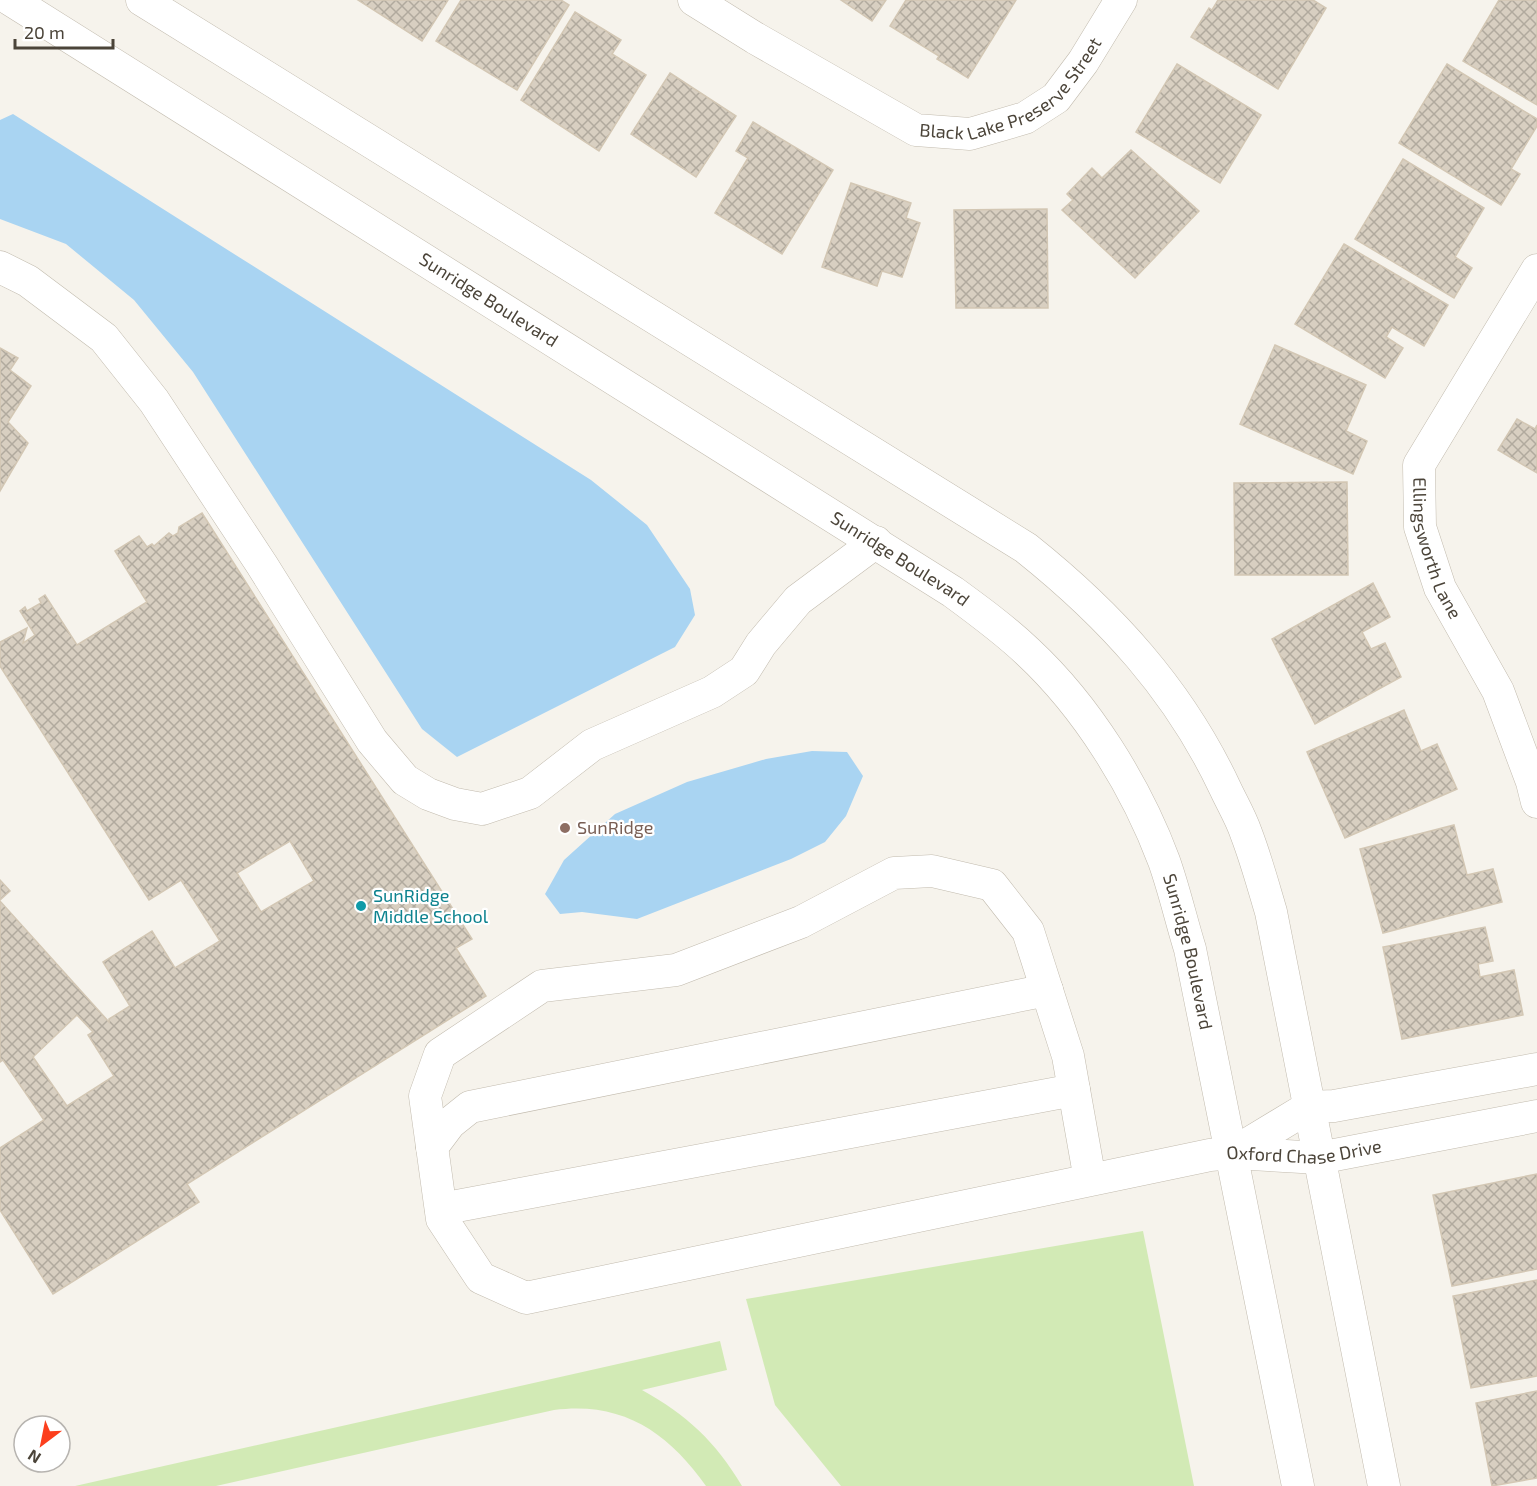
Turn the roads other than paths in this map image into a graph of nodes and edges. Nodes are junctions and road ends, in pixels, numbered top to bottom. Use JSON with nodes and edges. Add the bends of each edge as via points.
{"nodes":[{"id":1,"x":12,"y":0,"type":"edge"},
{"id":2,"x":142,"y":0,"type":"edge"},
{"id":3,"x":694,"y":0,"type":"edge"},
{"id":4,"x":1121,"y":0,"type":"edge"},
{"id":5,"x":0,"y":5,"type":"edge"},
{"id":6,"x":0,"y":267,"type":"edge"},
{"id":7,"x":1537,"y":270,"type":"edge"},
{"id":8,"x":876,"y":542,"type":"junction"},
{"id":9,"x":1537,"y":802,"type":"edge"},
{"id":10,"x":1047,"y":990,"type":"junction"},
{"id":11,"x":1537,"y":1069,"type":"edge"},
{"id":12,"x":1439,"y":1086,"type":"junction"},
{"id":13,"x":1074,"y":1090,"type":"junction"},
{"id":14,"x":1309,"y":1107,"type":"junction"},
{"id":15,"x":1537,"y":1116,"type":"edge"},
{"id":16,"x":1449,"y":1133,"type":"junction"},
{"id":17,"x":432,"y":1147,"type":"junction"},
{"id":18,"x":1233,"y":1153,"type":"junction"},
{"id":19,"x":1319,"y":1158,"type":"junction"},
{"id":20,"x":1090,"y":1180,"type":"junction"},
{"id":21,"x":441,"y":1209,"type":"junction"},
{"id":22,"x":1298,"y":1486,"type":"edge"},
{"id":23,"x":1384,"y":1486,"type":"edge"}],
"edges":[{"from":1,"to":5,"type":"street"},
{"from":1,"to":8,"type":"street","name":"Sunridge Boulevard"},
{"from":2,"to":14,"type":"street","via":[[972,513],[1026,548],[1097,608],[1178,702],[1211,758],[1246,831],[1270,912]]},
{"from":3,"to":4,"type":"street","name":"Black Lake Preserve Street","via":[[916,130],[970,134],[1024,118],[1056,98]]},
{"from":6,"to":8,"type":"street","via":[[28,281],[104,339],[154,401],[372,741],[405,780],[455,804],[482,809],[530,793],[592,745],[712,692],[744,671],[798,600]]},
{"from":7,"to":9,"type":"street","name":"Ellingsworth Lane","via":[[1419,465],[1420,527],[1440,588],[1498,691]]},
{"from":8,"to":18,"type":"street","name":"Sunridge Boulevard","via":[[953,592],[1029,653],[1066,695],[1113,760],[1141,809],[1164,862],[1190,949]]},
{"from":10,"to":13,"type":"street","via":[[1068,1056]]},
{"from":10,"to":17,"type":"street","via":[[470,1107],[450,1123]]},
{"from":10,"to":17,"type":"street","via":[[1028,931],[992,885],[932,871],[894,873],[801,922],[676,970],[542,986],[440,1054],[425,1096]]},
{"from":11,"to":12,"type":"street","name":"Oxford Chase Drive"},
{"from":12,"to":14,"type":"street","name":"Oxford Chase Drive"},
{"from":12,"to":16,"type":"street"},
{"from":13,"to":20,"type":"street"},
{"from":13,"to":21,"type":"street"},
{"from":14,"to":18,"type":"street","name":"Oxford Chase Drive"},
{"from":14,"to":19,"type":"street"},
{"from":15,"to":16,"type":"street","name":"Oxford Chase Drive"},
{"from":16,"to":19,"type":"street","name":"Oxford Chase Drive"},
{"from":17,"to":21,"type":"street"},
{"from":18,"to":19,"type":"street","name":"Oxford Chase Drive"},
{"from":18,"to":20,"type":"street"},
{"from":18,"to":22,"type":"street","name":"Sunridge Boulevard"},
{"from":19,"to":23,"type":"street"},
{"from":20,"to":21,"type":"street","via":[[526,1298],[481,1278],[442,1219]]}]}
